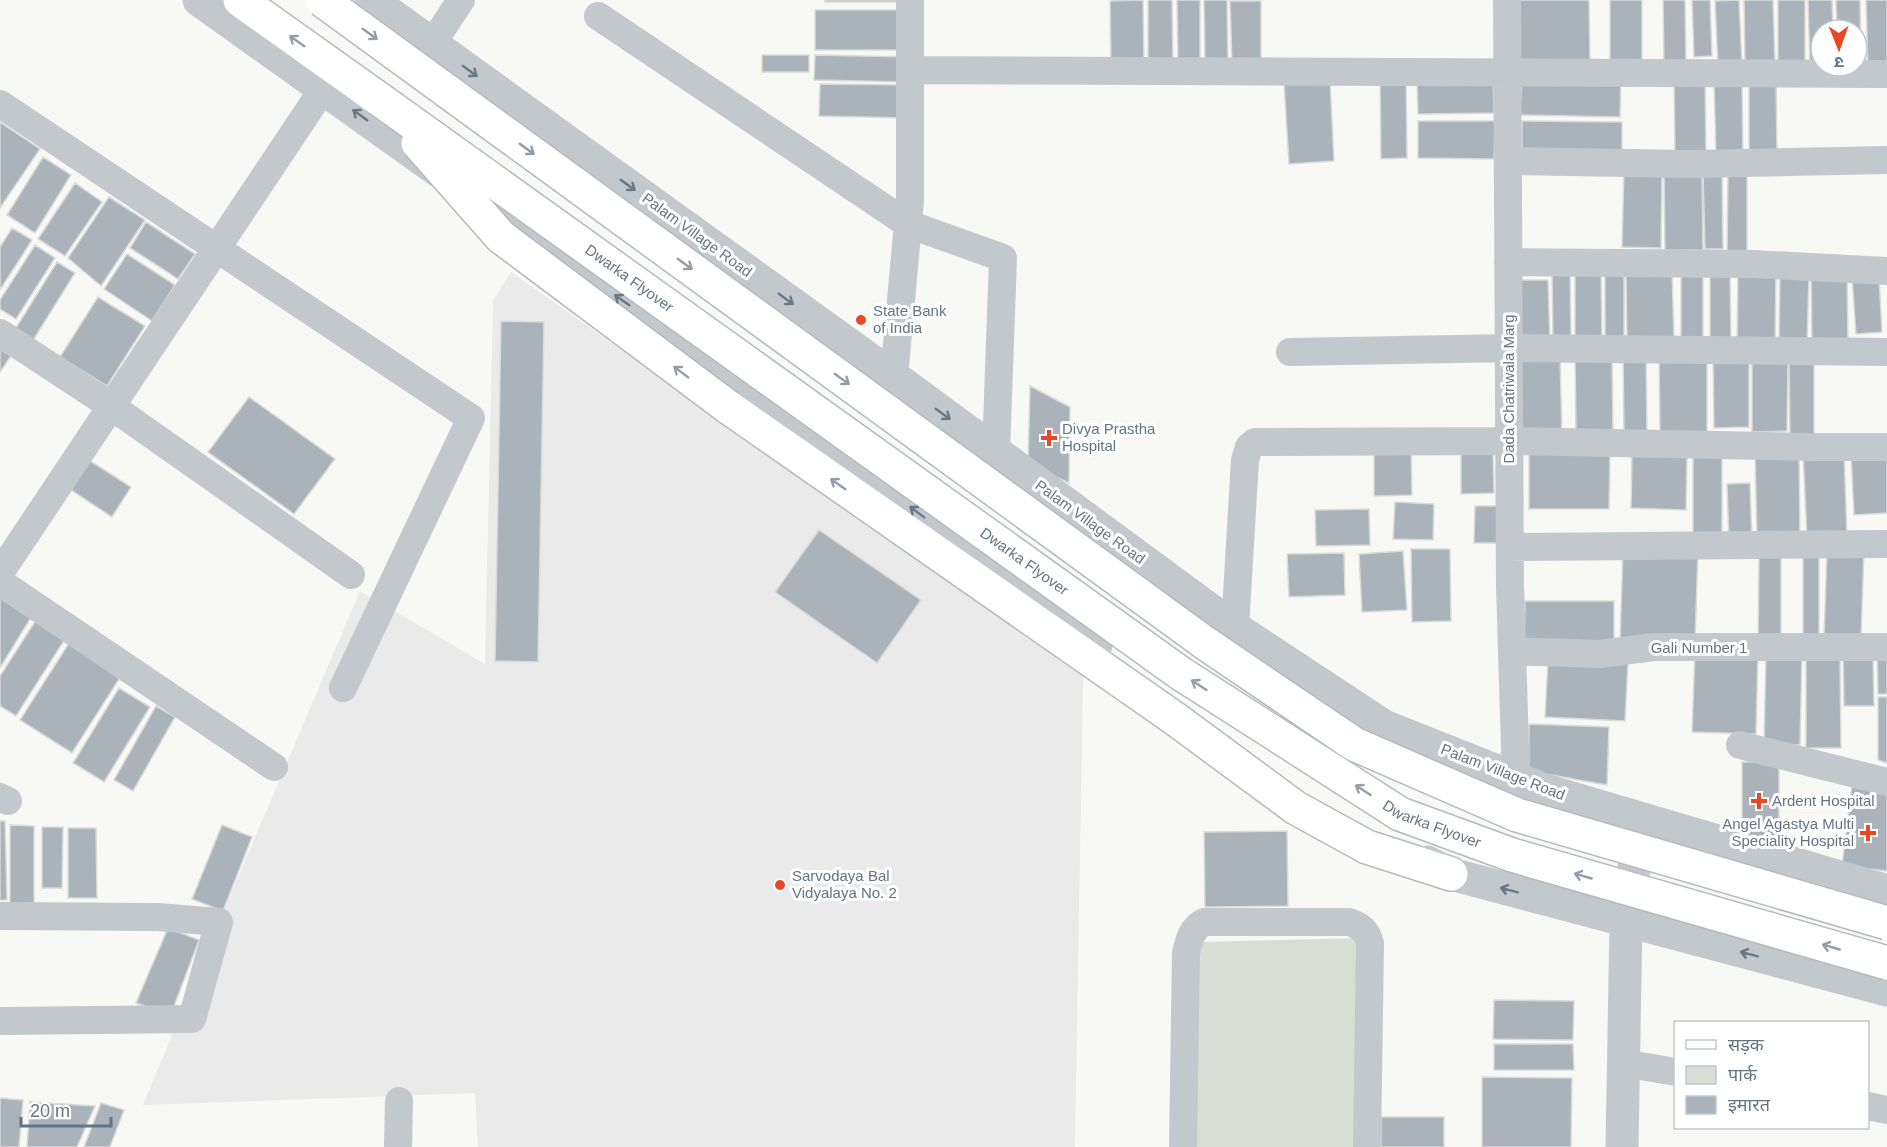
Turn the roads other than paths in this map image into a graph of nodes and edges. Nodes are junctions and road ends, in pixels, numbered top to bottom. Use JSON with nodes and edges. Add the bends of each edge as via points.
{"nodes":[{"id":1,"x":199,"y":0,"type":"edge"},
{"id":2,"x":240,"y":0,"type":"edge"},
{"id":3,"x":322,"y":0,"type":"edge"},
{"id":4,"x":371,"y":0,"type":"edge"},
{"id":5,"x":461,"y":0,"type":"edge"},
{"id":6,"x":910,"y":0,"type":"edge"},
{"id":7,"x":1507,"y":0,"type":"edge"},
{"id":8,"x":598,"y":16,"type":"dead end"},
{"id":9,"x":432,"y":44,"type":"junction"},
{"id":10,"x":910,"y":70,"type":"junction"},
{"id":11,"x":1507,"y":71,"type":"junction"},
{"id":12,"x":1887,"y":74,"type":"edge"},
{"id":13,"x":323,"y":89,"type":"junction"},
{"id":14,"x":379,"y":99,"type":"junction"},
{"id":15,"x":0,"y":104,"type":"edge"},
{"id":16,"x":1887,"y":160,"type":"edge"},
{"id":17,"x":1509,"y":162,"type":"junction"},
{"id":18,"x":908,"y":224,"type":"junction"},
{"id":19,"x":217,"y":247,"type":"junction"},
{"id":20,"x":1509,"y":262,"type":"junction"},
{"id":21,"x":1887,"y":271,"type":"edge"},
{"id":22,"x":0,"y":333,"type":"edge"},
{"id":23,"x":1509,"y":348,"type":"junction"},
{"id":24,"x":1290,"y":352,"type":"dead end"},
{"id":25,"x":1887,"y":352,"type":"edge"},
{"id":26,"x":894,"y":377,"type":"junction"},
{"id":27,"x":111,"y":405,"type":"junction"},
{"id":28,"x":1509,"y":441,"type":"junction"},
{"id":29,"x":1887,"y":447,"type":"edge"},
{"id":30,"x":996,"y":453,"type":"junction"},
{"id":31,"x":1887,"y":544,"type":"edge"},
{"id":32,"x":1510,"y":547,"type":"junction"},
{"id":33,"x":0,"y":573,"type":"edge"},
{"id":34,"x":351,"y":575,"type":"dead end"},
{"id":35,"x":0,"y":582,"type":"edge"},
{"id":36,"x":1235,"y":628,"type":"junction"},
{"id":37,"x":1887,"y":647,"type":"edge"},
{"id":38,"x":1512,"y":651,"type":"junction"},
{"id":39,"x":344,"y":688,"type":"dead end"},
{"id":40,"x":1740,"y":745,"type":"dead end"},
{"id":41,"x":274,"y":767,"type":"dead end"},
{"id":42,"x":1516,"y":779,"type":"junction"},
{"id":43,"x":1887,"y":782,"type":"edge"},
{"id":44,"x":1642,"y":819,"type":"junction"},
{"id":45,"x":1451,"y":874,"type":"junction"},
{"id":46,"x":1887,"y":891,"type":"edge"},
{"id":47,"x":0,"y":916,"type":"edge"},
{"id":48,"x":1626,"y":921,"type":"junction"},
{"id":49,"x":1887,"y":923,"type":"edge"},
{"id":50,"x":1887,"y":963,"type":"edge"},
{"id":51,"x":1887,"y":990,"type":"edge"},
{"id":52,"x":0,"y":1021,"type":"edge"},
{"id":53,"x":1623,"y":1063,"type":"junction"},
{"id":54,"x":1674,"y":1072,"type":"edge"},
{"id":55,"x":399,"y":1101,"type":"dead end"},
{"id":56,"x":1869,"y":1106,"type":"edge"},
{"id":57,"x":1887,"y":1110,"type":"edge"},
{"id":58,"x":398,"y":1147,"type":"edge"},
{"id":59,"x":1183,"y":1147,"type":"edge"},
{"id":60,"x":1367,"y":1147,"type":"edge"},
{"id":61,"x":1622,"y":1147,"type":"edge"}],
"edges":[{"from":1,"to":13,"type":"street"},
{"from":14,"to":2,"type":"main road","name":"Dwarka Flyover","one_way":true},
{"from":3,"to":49,"type":"main road","one_way":true,"bridge":true,"via":[[1205,643],[1354,744],[1517,815]]},
{"from":4,"to":9,"type":"street","name":"Palam Village Road"},
{"from":5,"to":9,"type":"street"},
{"from":6,"to":10,"type":"street"},
{"from":7,"to":11,"type":"street","name":"Dada Chatriwala Marg"},
{"from":8,"to":18,"type":"street"},
{"from":9,"to":26,"type":"street","name":"Palam Village Road","one_way":true},
{"from":10,"to":11,"type":"street"},
{"from":10,"to":18,"type":"street"},
{"from":11,"to":12,"type":"street"},
{"from":11,"to":17,"type":"street","name":"Dada Chatriwala Marg"},
{"from":13,"to":19,"type":"street"},
{"from":45,"to":13,"type":"street","one_way":true,"via":[[1303,797],[735,378]]},
{"from":45,"to":14,"type":"main road","one_way":true,"bridge":true,"via":[[1367,847],[1296,808],[1174,718],[728,407],[501,237]]},
{"from":50,"to":14,"type":"main road","name":"Dwarka Flyover","one_way":true,"bridge":true,"via":[[1512,855],[1400,814],[1180,673]]},
{"from":15,"to":19,"type":"street"},
{"from":16,"to":17,"type":"street"},
{"from":17,"to":20,"type":"street","name":"Dada Chatriwala Marg"},
{"from":18,"to":26,"type":"street"},
{"from":18,"to":30,"type":"street","via":[[1003,258]]},
{"from":19,"to":27,"type":"street"},
{"from":19,"to":39,"type":"street","via":[[471,418]]},
{"from":20,"to":21,"type":"street","via":[[1752,264]]},
{"from":20,"to":23,"type":"street","name":"Dada Chatriwala Marg"},
{"from":22,"to":27,"type":"street"},
{"from":23,"to":24,"type":"street"},
{"from":23,"to":25,"type":"street"},
{"from":23,"to":28,"type":"street","name":"Dada Chatriwala Marg"},
{"from":26,"to":30,"type":"street","name":"Palam Village Road","one_way":true},
{"from":27,"to":33,"type":"street"},
{"from":27,"to":34,"type":"street"},
{"from":28,"to":29,"type":"street"},
{"from":28,"to":32,"type":"street","name":"Dada Chatriwala Marg"},
{"from":28,"to":36,"type":"street","via":[[1255,442],[1245,460]]},
{"from":30,"to":36,"type":"street","name":"Palam Village Road"},
{"from":31,"to":32,"type":"street"},
{"from":32,"to":38,"type":"street","name":"Dada Chatriwala Marg"},
{"from":35,"to":41,"type":"street"},
{"from":36,"to":42,"type":"street","name":"Palam Village Road","via":[[1384,726]]},
{"from":37,"to":38,"type":"street","name":"Gali Number 1","via":[[1654,647],[1599,654]]},
{"from":38,"to":42,"type":"street","name":"Dada Chatriwala Marg"},
{"from":40,"to":43,"type":"street"},
{"from":42,"to":44,"type":"street","name":"Palam Village Road"},
{"from":44,"to":46,"type":"street","name":"Palam Village Road"},
{"from":44,"to":48,"type":"street"},
{"from":48,"to":45,"type":"street","one_way":true},
{"from":47,"to":52,"type":"street","via":[[158,917],[219,922],[192,1019]]},
{"from":51,"to":48,"type":"street","one_way":true},
{"from":48,"to":53,"type":"street"},
{"from":53,"to":54,"type":"street"},
{"from":53,"to":61,"type":"street"},
{"from":55,"to":58,"type":"street"},
{"from":56,"to":57,"type":"street"},
{"from":59,"to":60,"type":"street","via":[[1186,953],[1197,926],[1204,922],[1349,922],[1367,933]]}]}
